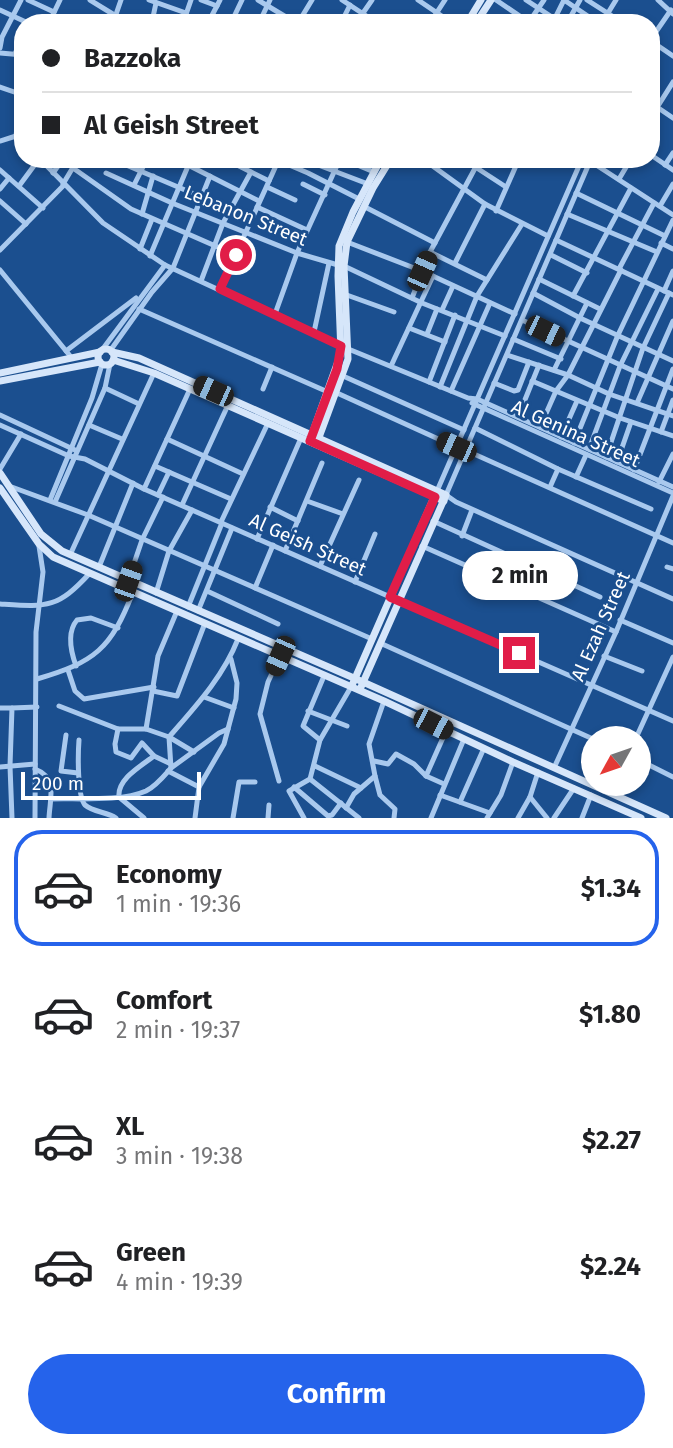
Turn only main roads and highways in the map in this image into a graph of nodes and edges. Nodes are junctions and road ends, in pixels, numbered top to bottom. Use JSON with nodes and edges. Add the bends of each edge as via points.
{"nodes":[{"id":1,"x":494,"y":0,"type":"edge"},
{"id":2,"x":483,"y":14,"type":"edge"},
{"id":3,"x":376,"y":168,"type":"edge"},
{"id":4,"x":386,"y":168,"type":"edge"},
{"id":5,"x":337,"y":265,"type":"junction"},
{"id":6,"x":345,"y":347,"type":"junction"},
{"id":7,"x":106,"y":357,"type":"junction"},
{"id":8,"x":0,"y":373,"type":"edge"},
{"id":9,"x":0,"y":381,"type":"edge"},
{"id":10,"x":332,"y":392,"type":"junction"},
{"id":11,"x":314,"y":439,"type":"junction"},
{"id":12,"x":0,"y":471,"type":"edge"},
{"id":13,"x":4,"y":487,"type":"edge"},
{"id":14,"x":436,"y":494,"type":"junction"},
{"id":15,"x":359,"y":681,"type":"junction"},
{"id":16,"x":351,"y":687,"type":"junction"},
{"id":17,"x":360,"y":691,"type":"junction"},
{"id":18,"x":636,"y":817,"type":"edge"},
{"id":19,"x":666,"y":818,"type":"edge"}],
"edges":[{"from":1,"to":2,"type":"main road"},
{"from":3,"to":5,"type":"main road","via":[[341,241]]},
{"from":4,"to":5,"type":"main road"},
{"from":5,"to":6,"type":"main road"},
{"from":5,"to":6,"type":"main road","via":[[345,294]]},
{"from":6,"to":10,"type":"main road"},
{"from":6,"to":10,"type":"main road","via":[[343,376]]},
{"from":7,"to":8,"type":"main road","via":[[69,354]]},
{"from":7,"to":9,"type":"main road"},
{"from":7,"to":11,"type":"main road","via":[[301,438]]},
{"from":7,"to":11,"type":"main road","via":[[139,358]]},
{"from":10,"to":11,"type":"main road"},
{"from":11,"to":14,"type":"main road"},
{"from":12,"to":13,"type":"main road"},
{"from":13,"to":15,"type":"main road","via":[[55,547]]},
{"from":13,"to":16,"type":"main road","via":[[39,544],[53,556]]},
{"from":14,"to":15,"type":"main road","via":[[372,639]]},
{"from":14,"to":15,"type":"main road","via":[[445,498]]},
{"from":15,"to":16,"type":"main road"},
{"from":15,"to":17,"type":"main road"},
{"from":15,"to":19,"type":"main road"},
{"from":16,"to":17,"type":"main road"},
{"from":17,"to":18,"type":"main road"}]}
